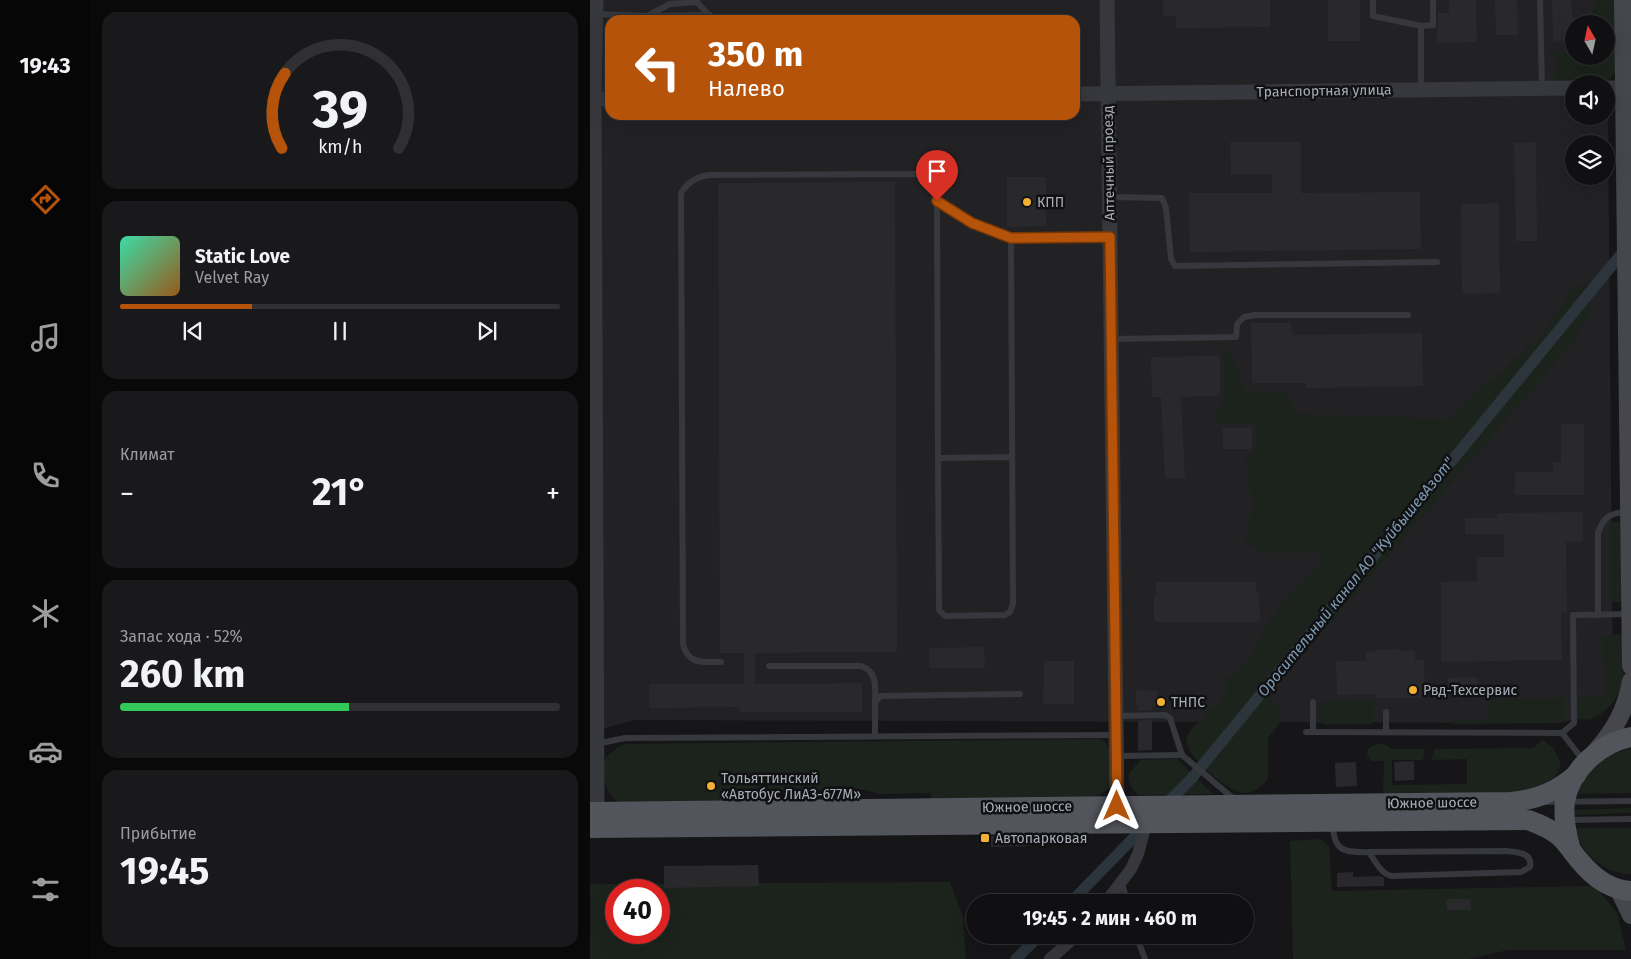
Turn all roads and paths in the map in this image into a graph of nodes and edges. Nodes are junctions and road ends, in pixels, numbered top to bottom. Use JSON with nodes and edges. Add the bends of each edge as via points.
{"nodes":[{"id":1,"x":1107,"y":0,"type":"edge"},
{"id":2,"x":1373,"y":0,"type":"edge"},
{"id":3,"x":1433,"y":0,"type":"edge"},
{"id":4,"x":1540,"y":0,"type":"edge"},
{"id":5,"x":1623,"y":0,"type":"edge"},
{"id":6,"x":596,"y":7,"type":"edge"},
{"id":7,"x":635,"y":15,"type":"edge"},
{"id":8,"x":654,"y":15,"type":"edge"},
{"id":9,"x":708,"y":15,"type":"edge"},
{"id":10,"x":1421,"y":26,"type":"junction"},
{"id":11,"x":1565,"y":88,"type":"edge"},
{"id":12,"x":1620,"y":88,"type":"edge"},
{"id":13,"x":1542,"y":89,"type":"junction"},
{"id":14,"x":1421,"y":90,"type":"junction"},
{"id":15,"x":1080,"y":94,"type":"edge"},
{"id":16,"x":1108,"y":94,"type":"junction"},
{"id":17,"x":592,"y":99,"type":"edge"},
{"id":18,"x":605,"y":99,"type":"edge"},
{"id":19,"x":1110,"y":197,"type":"junction"},
{"id":20,"x":937,"y":201,"type":"junction"},
{"id":21,"x":1110,"y":237,"type":"junction"},
{"id":22,"x":1011,"y":238,"type":"junction"},
{"id":23,"x":1437,"y":262,"type":"dead end"},
{"id":24,"x":1408,"y":315,"type":"dead end"},
{"id":25,"x":1111,"y":339,"type":"junction"},
{"id":26,"x":1012,"y":457,"type":"junction"},
{"id":27,"x":938,"y":458,"type":"junction"},
{"id":28,"x":1630,"y":504,"type":"edge"},
{"id":29,"x":1630,"y":614,"type":"edge"},
{"id":30,"x":1598,"y":615,"type":"junction"},
{"id":31,"x":721,"y":662,"type":"dead end"},
{"id":32,"x":769,"y":666,"type":"dead end"},
{"id":33,"x":1631,"y":666,"type":"edge"},
{"id":34,"x":1631,"y":681,"type":"edge"},
{"id":35,"x":1020,"y":694,"type":"dead end"},
{"id":36,"x":1313,"y":702,"type":"dead end"},
{"id":37,"x":875,"y":703,"type":"junction"},
{"id":38,"x":1386,"y":712,"type":"dead end"},
{"id":39,"x":1117,"y":716,"type":"junction"},
{"id":40,"x":1306,"y":732,"type":"dead end"},
{"id":41,"x":1313,"y":732,"type":"junction"},
{"id":42,"x":1386,"y":732,"type":"junction"},
{"id":43,"x":1562,"y":733,"type":"junction"},
{"id":44,"x":1117,"y":735,"type":"junction"},
{"id":45,"x":875,"y":736,"type":"junction"},
{"id":46,"x":1631,"y":737,"type":"edge"},
{"id":47,"x":593,"y":744,"type":"edge"},
{"id":48,"x":1182,"y":755,"type":"junction"},
{"id":49,"x":1117,"y":756,"type":"junction"},
{"id":50,"x":1585,"y":764,"type":"junction"},
{"id":51,"x":1631,"y":801,"type":"edge"},
{"id":52,"x":1511,"y":802,"type":"junction"},
{"id":53,"x":1240,"y":805,"type":"junction"},
{"id":54,"x":1117,"y":806,"type":"junction"},
{"id":55,"x":1552,"y":816,"type":"junction"},
{"id":56,"x":592,"y":817,"type":"edge"},
{"id":57,"x":1631,"y":819,"type":"edge"},
{"id":58,"x":1333,"y":822,"type":"junction"},
{"id":59,"x":1146,"y":824,"type":"junction"},
{"id":60,"x":1570,"y":847,"type":"junction"},
{"id":61,"x":1369,"y":852,"type":"junction"},
{"id":62,"x":1122,"y":883,"type":"junction"},
{"id":63,"x":1625,"y":891,"type":"edge"},
{"id":64,"x":1113,"y":894,"type":"edge"},
{"id":65,"x":1125,"y":894,"type":"edge"},
{"id":66,"x":1631,"y":915,"type":"edge"},
{"id":67,"x":1067,"y":944,"type":"edge"},
{"id":68,"x":1140,"y":944,"type":"edge"},
{"id":69,"x":1050,"y":959,"type":"edge"},
{"id":70,"x":1146,"y":959,"type":"edge"}],
"edges":[{"from":1,"to":16,"type":"street","name":"Аптечный проезд"},
{"from":2,"to":10,"type":"lane","via":[[1373,16]]},
{"from":3,"to":10,"type":"lane","via":[[1433,25]]},
{"from":4,"to":13,"type":"lane"},
{"from":5,"to":12,"type":"main road"},
{"from":6,"to":7,"type":"lane"},
{"from":6,"to":17,"type":"street"},
{"from":8,"to":9,"type":"lane","via":[[670,4],[697,2]]},
{"from":10,"to":14,"type":"lane"},
{"from":11,"to":13,"type":"street","name":"Транспортная улица"},
{"from":12,"to":28,"type":"main road"},
{"from":13,"to":14,"type":"street","name":"Транспортная улица"},
{"from":14,"to":16,"type":"street","name":"Транспортная улица"},
{"from":15,"to":16,"type":"street","name":"Транспортная улица"},
{"from":16,"to":19,"type":"street","name":"Аптечный проезд"},
{"from":17,"to":18,"type":"street"},
{"from":17,"to":47,"type":"street"},
{"from":19,"to":21,"type":"street","name":"Аптечный проезд"},
{"from":19,"to":23,"type":"lane","via":[[1162,198],[1171,259],[1175,266]]},
{"from":20,"to":22,"type":"lane","via":[[972,223]]},
{"from":20,"to":27,"type":"lane"},
{"from":20,"to":31,"type":"lane","via":[[937,187],[933,180],[928,175],[918,174],[708,175],[691,181],[681,193],[683,644],[690,658],[701,662]]},
{"from":21,"to":22,"type":"lane"},
{"from":21,"to":25,"type":"street","name":"Аптечный проезд"},
{"from":22,"to":26,"type":"lane"},
{"from":24,"to":25,"type":"lane","via":[[1255,315],[1244,317],[1237,324],[1236,337]]},
{"from":25,"to":39,"type":"street","name":"Аптечный проезд"},
{"from":26,"to":27,"type":"lane"},
{"from":26,"to":27,"type":"lane","via":[[1012,609],[999,616],[945,616],[940,610]]},
{"from":28,"to":29,"type":"main road"},
{"from":28,"to":30,"type":"lane","via":[[1602,521],[1598,533]]},
{"from":29,"to":30,"type":"lane"},
{"from":29,"to":33,"type":"main road"},
{"from":30,"to":43,"type":"lane","via":[[1573,615],[1574,723]]},
{"from":32,"to":37,"type":"lane","via":[[861,666],[875,678]]},
{"from":34,"to":50,"type":"main road","via":[[1622,714],[1607,740]]},
{"from":35,"to":37,"type":"lane","via":[[886,695]]},
{"from":36,"to":41,"type":"lane"},
{"from":37,"to":45,"type":"lane"},
{"from":38,"to":42,"type":"lane"},
{"from":39,"to":44,"type":"street","name":"Аптечный проезд"},
{"from":39,"to":48,"type":"lane","via":[[1165,715],[1170,718]]},
{"from":40,"to":41,"type":"lane"},
{"from":41,"to":42,"type":"lane"},
{"from":42,"to":43,"type":"lane"},
{"from":43,"to":50,"type":"lane"},
{"from":44,"to":45,"type":"lane"},
{"from":44,"to":49,"type":"street","name":"Аптечный проезд"},
{"from":45,"to":47,"type":"lane","via":[[625,738]]},
{"from":46,"to":50,"type":"main road","name":"Южное шоссе","via":[[1606,745]]},
{"from":47,"to":56,"type":"street"},
{"from":48,"to":49,"type":"lane"},
{"from":48,"to":53,"type":"lane"},
{"from":49,"to":54,"type":"street","name":"Аптечный проезд"},
{"from":50,"to":52,"type":"main road","name":"Южное шоссе","via":[[1561,787],[1544,796]]},
{"from":50,"to":55,"type":"main road"},
{"from":51,"to":55,"type":"lane"},
{"from":52,"to":53,"type":"main road","name":"Южное шоссе"},
{"from":52,"to":55,"type":"lane"},
{"from":53,"to":54,"type":"main road","name":"Южное шоссе"},
{"from":54,"to":56,"type":"main road","name":"Южное шоссе"},
{"from":55,"to":57,"type":"lane"},
{"from":55,"to":58,"type":"main road","name":"Южное шоссе"},
{"from":55,"to":60,"type":"main road","name":"Южное шоссе"},
{"from":55,"to":60,"type":"main road","name":"Южное шоссе","via":[[1553,831]]},
{"from":56,"to":59,"type":"main road","name":"Южное шоссе"},
{"from":58,"to":59,"type":"main road","name":"Южное шоссе"},
{"from":58,"to":61,"type":"lane","via":[[1333,834],[1338,845],[1354,853]]},
{"from":59,"to":62,"type":"street","via":[[1138,854]]},
{"from":60,"to":63,"type":"main road","name":"Южное шоссе","via":[[1590,873]]},
{"from":61,"to":61,"type":"lane","via":[[1504,850],[1526,855],[1531,863],[1521,872],[1392,876],[1382,870]]},
{"from":62,"to":64,"type":"street"},
{"from":62,"to":65,"type":"lane"},
{"from":63,"to":66,"type":"main road"},
{"from":67,"to":69,"type":"street"},
{"from":68,"to":70,"type":"lane"}]}
